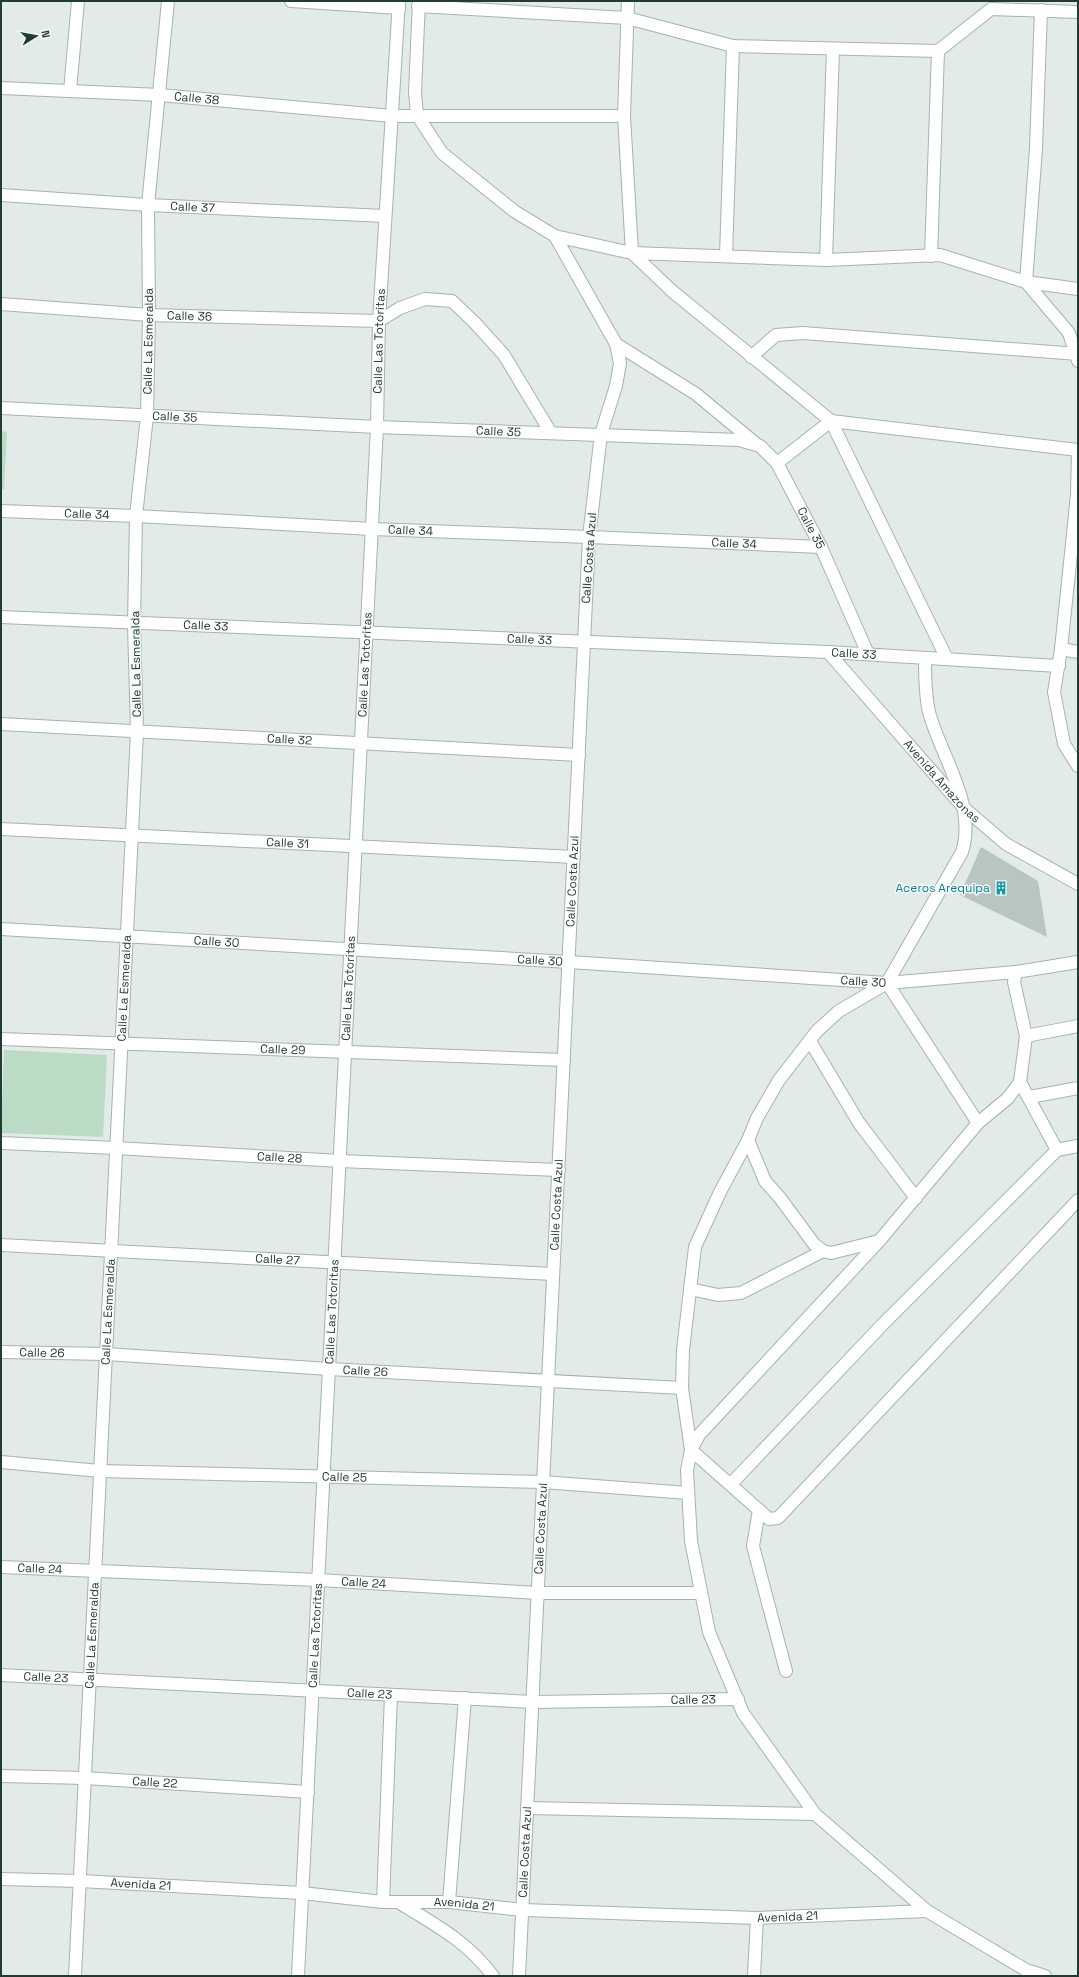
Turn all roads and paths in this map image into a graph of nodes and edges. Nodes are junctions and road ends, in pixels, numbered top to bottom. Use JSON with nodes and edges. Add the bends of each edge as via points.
{"nodes":[{"id":1,"x":78,"y":1,"type":"edge"},
{"id":2,"x":168,"y":1,"type":"edge"},
{"id":3,"x":291,"y":1,"type":"edge"},
{"id":4,"x":628,"y":1,"type":"edge"},
{"id":5,"x":399,"y":4,"type":"edge"},
{"id":6,"x":418,"y":4,"type":"edge"},
{"id":7,"x":1041,"y":10,"type":"junction"},
{"id":8,"x":1078,"y":12,"type":"edge"},
{"id":9,"x":627,"y":18,"type":"junction"},
{"id":10,"x":733,"y":46,"type":"junction"},
{"id":11,"x":832,"y":49,"type":"junction"},
{"id":12,"x":938,"y":51,"type":"junction"},
{"id":13,"x":1,"y":88,"type":"edge"},
{"id":14,"x":70,"y":91,"type":"junction"},
{"id":15,"x":160,"y":95,"type":"junction"},
{"id":16,"x":417,"y":115,"type":"junction"},
{"id":17,"x":392,"y":116,"type":"junction"},
{"id":18,"x":624,"y":116,"type":"junction"},
{"id":19,"x":1,"y":195,"type":"edge"},
{"id":20,"x":148,"y":205,"type":"junction"},
{"id":21,"x":385,"y":216,"type":"junction"},
{"id":22,"x":555,"y":236,"type":"junction"},
{"id":23,"x":632,"y":253,"type":"junction"},
{"id":24,"x":726,"y":256,"type":"junction"},
{"id":25,"x":931,"y":256,"type":"junction"},
{"id":26,"x":826,"y":260,"type":"junction"},
{"id":27,"x":1026,"y":282,"type":"junction"},
{"id":28,"x":1078,"y":289,"type":"edge"},
{"id":29,"x":1,"y":304,"type":"edge"},
{"id":30,"x":149,"y":315,"type":"junction"},
{"id":31,"x":379,"y":321,"type":"junction"},
{"id":32,"x":616,"y":344,"type":"junction"},
{"id":33,"x":1077,"y":356,"type":"edge"},
{"id":34,"x":751,"y":357,"type":"junction"},
{"id":35,"x":1,"y":408,"type":"edge"},
{"id":36,"x":147,"y":416,"type":"junction"},
{"id":37,"x":832,"y":421,"type":"junction"},
{"id":38,"x":377,"y":427,"type":"junction"},
{"id":39,"x":550,"y":433,"type":"junction"},
{"id":40,"x":601,"y":434,"type":"junction"},
{"id":41,"x":760,"y":446,"type":"junction"},
{"id":42,"x":1078,"y":451,"type":"edge"},
{"id":43,"x":778,"y":463,"type":"junction"},
{"id":44,"x":1,"y":511,"type":"edge"},
{"id":45,"x":136,"y":516,"type":"junction"},
{"id":46,"x":372,"y":529,"type":"junction"},
{"id":47,"x":589,"y":537,"type":"junction"},
{"id":48,"x":1075,"y":544,"type":"edge"},
{"id":49,"x":820,"y":547,"type":"junction"},
{"id":50,"x":1,"y":617,"type":"edge"},
{"id":51,"x":134,"y":624,"type":"junction"},
{"id":52,"x":367,"y":633,"type":"junction"},
{"id":53,"x":584,"y":643,"type":"junction"},
{"id":54,"x":1062,"y":649,"type":"junction"},
{"id":55,"x":828,"y":652,"type":"junction"},
{"id":56,"x":1078,"y":652,"type":"edge"},
{"id":57,"x":868,"y":654,"type":"junction"},
{"id":58,"x":925,"y":658,"type":"junction"},
{"id":59,"x":947,"y":659,"type":"junction"},
{"id":60,"x":1059,"y":666,"type":"junction"},
{"id":61,"x":1,"y":724,"type":"edge"},
{"id":62,"x":137,"y":732,"type":"junction"},
{"id":63,"x":361,"y":744,"type":"junction"},
{"id":64,"x":579,"y":755,"type":"junction"},
{"id":65,"x":1078,"y":766,"type":"edge"},
{"id":66,"x":964,"y":808,"type":"junction"},
{"id":67,"x":1,"y":829,"type":"edge"},
{"id":68,"x":132,"y":835,"type":"junction"},
{"id":69,"x":356,"y":846,"type":"junction"},
{"id":70,"x":574,"y":857,"type":"junction"},
{"id":71,"x":1078,"y":884,"type":"edge"},
{"id":72,"x":1,"y":929,"type":"edge"},
{"id":73,"x":127,"y":935,"type":"junction"},
{"id":74,"x":351,"y":949,"type":"junction"},
{"id":75,"x":569,"y":962,"type":"junction"},
{"id":76,"x":1078,"y":962,"type":"edge"},
{"id":77,"x":1016,"y":972,"type":"junction"},
{"id":78,"x":887,"y":983,"type":"junction"},
{"id":79,"x":1078,"y":1026,"type":"edge"},
{"id":80,"x":1026,"y":1036,"type":"junction"},
{"id":81,"x":1,"y":1039,"type":"edge"},
{"id":82,"x":810,"y":1041,"type":"junction"},
{"id":83,"x":122,"y":1043,"type":"junction"},
{"id":84,"x":345,"y":1052,"type":"junction"},
{"id":85,"x":564,"y":1060,"type":"junction"},
{"id":86,"x":1020,"y":1082,"type":"junction"},
{"id":87,"x":1078,"y":1088,"type":"edge"},
{"id":88,"x":1030,"y":1097,"type":"junction"},
{"id":89,"x":978,"y":1123,"type":"junction"},
{"id":90,"x":748,"y":1140,"type":"junction"},
{"id":91,"x":1,"y":1143,"type":"edge"},
{"id":92,"x":1078,"y":1146,"type":"edge"},
{"id":93,"x":116,"y":1148,"type":"junction"},
{"id":94,"x":1057,"y":1150,"type":"junction"},
{"id":95,"x":340,"y":1162,"type":"junction"},
{"id":96,"x":559,"y":1170,"type":"junction"},
{"id":97,"x":916,"y":1198,"type":"junction"},
{"id":98,"x":1078,"y":1200,"type":"edge"},
{"id":99,"x":880,"y":1240,"type":"junction"},
{"id":100,"x":1,"y":1245,"type":"edge"},
{"id":101,"x":111,"y":1251,"type":"junction"},
{"id":102,"x":823,"y":1251,"type":"junction"},
{"id":103,"x":334,"y":1263,"type":"junction"},
{"id":104,"x":553,"y":1274,"type":"junction"},
{"id":105,"x":690,"y":1290,"type":"junction"},
{"id":106,"x":1,"y":1352,"type":"edge"},
{"id":107,"x":106,"y":1354,"type":"junction"},
{"id":108,"x":329,"y":1369,"type":"junction"},
{"id":109,"x":548,"y":1380,"type":"junction"},
{"id":110,"x":682,"y":1388,"type":"junction"},
{"id":111,"x":691,"y":1450,"type":"junction"},
{"id":112,"x":1,"y":1462,"type":"edge"},
{"id":113,"x":100,"y":1471,"type":"junction"},
{"id":114,"x":324,"y":1478,"type":"junction"},
{"id":115,"x":543,"y":1482,"type":"junction"},
{"id":116,"x":731,"y":1484,"type":"junction"},
{"id":117,"x":688,"y":1493,"type":"junction"},
{"id":118,"x":759,"y":1510,"type":"junction"},
{"id":119,"x":1,"y":1567,"type":"edge"},
{"id":120,"x":95,"y":1572,"type":"junction"},
{"id":121,"x":318,"y":1580,"type":"junction"},
{"id":122,"x":538,"y":1593,"type":"junction"},
{"id":123,"x":701,"y":1593,"type":"junction"},
{"id":124,"x":786,"y":1670,"type":"dead end"},
{"id":125,"x":1,"y":1676,"type":"edge"},
{"id":126,"x":90,"y":1680,"type":"junction"},
{"id":127,"x":313,"y":1691,"type":"junction"},
{"id":128,"x":391,"y":1695,"type":"junction"},
{"id":129,"x":465,"y":1698,"type":"junction"},
{"id":130,"x":738,"y":1699,"type":"junction"},
{"id":131,"x":533,"y":1702,"type":"junction"},
{"id":132,"x":1,"y":1776,"type":"edge"},
{"id":133,"x":85,"y":1778,"type":"junction"},
{"id":134,"x":308,"y":1792,"type":"junction"},
{"id":135,"x":528,"y":1808,"type":"junction"},
{"id":136,"x":816,"y":1814,"type":"junction"},
{"id":137,"x":1,"y":1879,"type":"edge"},
{"id":138,"x":80,"y":1881,"type":"junction"},
{"id":139,"x":302,"y":1893,"type":"junction"},
{"id":140,"x":383,"y":1902,"type":"junction"},
{"id":141,"x":398,"y":1902,"type":"junction"},
{"id":142,"x":449,"y":1902,"type":"junction"},
{"id":143,"x":523,"y":1910,"type":"junction"},
{"id":144,"x":927,"y":1911,"type":"junction"},
{"id":145,"x":757,"y":1918,"type":"junction"},
{"id":146,"x":75,"y":1976,"type":"edge"},
{"id":147,"x":298,"y":1976,"type":"edge"},
{"id":148,"x":493,"y":1976,"type":"edge"},
{"id":149,"x":519,"y":1976,"type":"edge"},
{"id":150,"x":754,"y":1976,"type":"edge"},
{"id":151,"x":1045,"y":1976,"type":"edge"}],
"edges":[{"from":1,"to":14,"type":"street"},
{"from":2,"to":15,"type":"street","name":"Calle La Esmeralda"},
{"from":3,"to":5,"type":"street"},
{"from":4,"to":9,"type":"street"},
{"from":5,"to":17,"type":"street","name":"Calle Las Totoritas"},
{"from":6,"to":9,"type":"street"},
{"from":6,"to":16,"type":"street","via":[[415,92]]},
{"from":7,"to":8,"type":"street"},
{"from":7,"to":12,"type":"street","via":[[992,9]]},
{"from":7,"to":27,"type":"street","via":[[1036,148]]},
{"from":9,"to":10,"type":"street"},
{"from":9,"to":18,"type":"street"},
{"from":10,"to":11,"type":"street"},
{"from":10,"to":24,"type":"street"},
{"from":11,"to":12,"type":"street"},
{"from":11,"to":26,"type":"street"},
{"from":12,"to":25,"type":"street"},
{"from":13,"to":14,"type":"street","name":"Calle 38"},
{"from":14,"to":15,"type":"street","name":"Calle 38"},
{"from":15,"to":17,"type":"street","name":"Calle 38"},
{"from":15,"to":20,"type":"street","name":"Calle La Esmeralda"},
{"from":16,"to":17,"type":"street","name":"Calle 38"},
{"from":16,"to":18,"type":"street","name":"Calle 38"},
{"from":16,"to":22,"type":"street","via":[[442,153],[514,211]]},
{"from":17,"to":21,"type":"street","name":"Calle Las Totoritas"},
{"from":18,"to":23,"type":"street"},
{"from":19,"to":20,"type":"street","name":"Calle 37"},
{"from":20,"to":21,"type":"street","name":"Calle 37"},
{"from":20,"to":30,"type":"street","name":"Calle La Esmeralda"},
{"from":21,"to":31,"type":"street","name":"Calle Las Totoritas"},
{"from":22,"to":23,"type":"street"},
{"from":22,"to":32,"type":"street"},
{"from":23,"to":24,"type":"street"},
{"from":23,"to":34,"type":"street","via":[[672,291]]},
{"from":24,"to":26,"type":"street"},
{"from":25,"to":26,"type":"street"},
{"from":25,"to":27,"type":"street","via":[[940,255]]},
{"from":27,"to":28,"type":"street"},
{"from":27,"to":33,"type":"street","via":[[1069,333]]},
{"from":29,"to":30,"type":"street","name":"Calle 36"},
{"from":30,"to":31,"type":"street","name":"Calle 36"},
{"from":30,"to":36,"type":"street","name":"Calle La Esmeralda"},
{"from":31,"to":38,"type":"street","name":"Calle Las Totoritas"},
{"from":31,"to":39,"type":"street","via":[[400,308],[425,299],[452,301],[504,355]]},
{"from":32,"to":40,"type":"street","name":"Calle Costa Azul","via":[[620,363],[618,378]]},
{"from":32,"to":41,"type":"street","via":[[696,394]]},
{"from":33,"to":34,"type":"street","via":[[803,333],[776,335]]},
{"from":34,"to":37,"type":"street"},
{"from":35,"to":36,"type":"street","name":"Calle 35"},
{"from":36,"to":38,"type":"street","name":"Calle 35"},
{"from":36,"to":45,"type":"street","name":"Calle La Esmeralda"},
{"from":37,"to":42,"type":"street"},
{"from":37,"to":43,"type":"street"},
{"from":37,"to":59,"type":"street"},
{"from":38,"to":39,"type":"street","name":"Calle 35"},
{"from":38,"to":46,"type":"street","name":"Calle Las Totoritas"},
{"from":39,"to":40,"type":"street","name":"Calle 35"},
{"from":40,"to":41,"type":"street","name":"Calle 35","via":[[738,440]]},
{"from":40,"to":47,"type":"street","name":"Calle Costa Azul"},
{"from":41,"to":43,"type":"street","name":"Calle 35"},
{"from":42,"to":48,"type":"street"},
{"from":43,"to":49,"type":"street","name":"Calle 35"},
{"from":44,"to":45,"type":"street","name":"Calle 34"},
{"from":45,"to":46,"type":"street","name":"Calle 34"},
{"from":45,"to":51,"type":"street","name":"Calle La Esmeralda"},
{"from":46,"to":47,"type":"street","name":"Calle 34"},
{"from":46,"to":52,"type":"street","name":"Calle Las Totoritas"},
{"from":47,"to":49,"type":"street","name":"Calle 34"},
{"from":47,"to":53,"type":"street","name":"Calle Costa Azul"},
{"from":48,"to":54,"type":"street"},
{"from":49,"to":57,"type":"street","name":"Calle 35"},
{"from":50,"to":51,"type":"street","name":"Calle 33"},
{"from":51,"to":52,"type":"street","name":"Calle 33"},
{"from":51,"to":62,"type":"street","name":"Calle La Esmeralda"},
{"from":52,"to":53,"type":"street","name":"Calle 33"},
{"from":52,"to":63,"type":"street","name":"Calle Las Totoritas"},
{"from":53,"to":55,"type":"street","name":"Calle 33"},
{"from":53,"to":64,"type":"street","name":"Calle Costa Azul"},
{"from":54,"to":56,"type":"street"},
{"from":54,"to":60,"type":"street"},
{"from":55,"to":57,"type":"street","name":"Calle 33"},
{"from":55,"to":66,"type":"street","name":"Avenida Amazonas"},
{"from":57,"to":58,"type":"street","name":"Calle 33"},
{"from":58,"to":59,"type":"street","name":"Calle 33"},
{"from":58,"to":66,"type":"street","via":[[929,712]]},
{"from":59,"to":60,"type":"street","name":"Calle 33"},
{"from":60,"to":65,"type":"street","via":[[1054,692],[1064,744]]},
{"from":61,"to":62,"type":"street","name":"Calle 32"},
{"from":62,"to":63,"type":"street","name":"Calle 32"},
{"from":62,"to":68,"type":"street","name":"Calle La Esmeralda"},
{"from":63,"to":64,"type":"street","name":"Calle 32"},
{"from":63,"to":69,"type":"street","name":"Calle Las Totoritas"},
{"from":64,"to":70,"type":"street","name":"Calle Costa Azul"},
{"from":66,"to":71,"type":"street","name":"Avenida Amazonas","via":[[1006,844]]},
{"from":66,"to":78,"type":"street","via":[[965,841],[962,852]]},
{"from":67,"to":68,"type":"street","name":"Calle 31"},
{"from":68,"to":69,"type":"street","name":"Calle 31"},
{"from":68,"to":73,"type":"street","name":"Calle La Esmeralda"},
{"from":69,"to":70,"type":"street","name":"Calle 31"},
{"from":69,"to":74,"type":"street","name":"Calle Las Totoritas"},
{"from":70,"to":75,"type":"street","name":"Calle Costa Azul"},
{"from":72,"to":73,"type":"street","name":"Calle 30"},
{"from":73,"to":74,"type":"street","name":"Calle 30"},
{"from":73,"to":83,"type":"street","name":"Calle La Esmeralda"},
{"from":74,"to":75,"type":"street","name":"Calle 30"},
{"from":74,"to":84,"type":"street","name":"Calle Las Totoritas"},
{"from":75,"to":78,"type":"street","name":"Calle 30"},
{"from":75,"to":85,"type":"street","name":"Calle Costa Azul"},
{"from":76,"to":77,"type":"street","name":"Calle 30"},
{"from":77,"to":78,"type":"street","name":"Calle 30"},
{"from":77,"to":80,"type":"street","via":[[1014,982]]},
{"from":78,"to":82,"type":"street","via":[[839,1011]]},
{"from":78,"to":89,"type":"street"},
{"from":79,"to":80,"type":"street"},
{"from":80,"to":86,"type":"street"},
{"from":81,"to":83,"type":"street","name":"Calle 29"},
{"from":82,"to":90,"type":"street","via":[[779,1080],[757,1118]]},
{"from":82,"to":97,"type":"street","via":[[859,1123]]},
{"from":83,"to":84,"type":"street","name":"Calle 29"},
{"from":83,"to":93,"type":"street","name":"Calle La Esmeralda"},
{"from":84,"to":85,"type":"street","name":"Calle 29"},
{"from":84,"to":95,"type":"street","name":"Calle Las Totoritas"},
{"from":85,"to":96,"type":"street","name":"Calle Costa Azul"},
{"from":86,"to":88,"type":"street"},
{"from":86,"to":89,"type":"street","via":[[1008,1098]]},
{"from":87,"to":88,"type":"street"},
{"from":88,"to":94,"type":"street"},
{"from":89,"to":97,"type":"street"},
{"from":90,"to":102,"type":"street","via":[[765,1181],[807,1236]]},
{"from":90,"to":105,"type":"street","via":[[694,1248]]},
{"from":91,"to":93,"type":"street","name":"Calle 28"},
{"from":92,"to":94,"type":"street"},
{"from":93,"to":95,"type":"street","name":"Calle 28"},
{"from":93,"to":101,"type":"street","name":"Calle La Esmeralda"},
{"from":94,"to":116,"type":"street","via":[[883,1324]]},
{"from":95,"to":96,"type":"street","name":"Calle 28"},
{"from":95,"to":103,"type":"street","name":"Calle Las Totoritas"},
{"from":96,"to":104,"type":"street","name":"Calle Costa Azul"},
{"from":97,"to":99,"type":"street"},
{"from":98,"to":118,"type":"street","via":[[778,1518],[769,1519]]},
{"from":99,"to":102,"type":"street","via":[[839,1252]]},
{"from":99,"to":111,"type":"street","via":[[699,1435]]},
{"from":100,"to":101,"type":"street","name":"Calle 27"},
{"from":101,"to":103,"type":"street","name":"Calle 27"},
{"from":101,"to":107,"type":"street","name":"Calle La Esmeralda"},
{"from":102,"to":105,"type":"street","via":[[741,1294],[718,1295]]},
{"from":103,"to":104,"type":"street","name":"Calle 27"},
{"from":103,"to":108,"type":"street","name":"Calle Las Totoritas"},
{"from":104,"to":109,"type":"street","name":"Calle Costa Azul"},
{"from":105,"to":110,"type":"street","via":[[683,1350]]},
{"from":106,"to":107,"type":"street","name":"Calle 26"},
{"from":107,"to":108,"type":"street","name":"Calle 26"},
{"from":107,"to":113,"type":"street","name":"Calle La Esmeralda"},
{"from":108,"to":109,"type":"street","name":"Calle 26"},
{"from":108,"to":114,"type":"street","name":"Calle Las Totoritas"},
{"from":109,"to":110,"type":"street","name":"Calle 26"},
{"from":109,"to":115,"type":"street","name":"Calle Costa Azul"},
{"from":110,"to":111,"type":"street"},
{"from":111,"to":116,"type":"street"},
{"from":111,"to":117,"type":"street","via":[[687,1470]]},
{"from":112,"to":113,"type":"street","name":"Calle 25"},
{"from":113,"to":114,"type":"street","name":"Calle 25"},
{"from":113,"to":120,"type":"street","name":"Calle La Esmeralda"},
{"from":114,"to":115,"type":"street","name":"Calle 25"},
{"from":114,"to":121,"type":"street","name":"Calle Las Totoritas"},
{"from":115,"to":117,"type":"street","name":"Calle 25"},
{"from":115,"to":122,"type":"street","name":"Calle Costa Azul"},
{"from":116,"to":118,"type":"street"},
{"from":117,"to":123,"type":"street","via":[[691,1541]]},
{"from":118,"to":124,"type":"street","via":[[753,1546]]},
{"from":119,"to":120,"type":"street","name":"Calle 24"},
{"from":120,"to":121,"type":"street","name":"Calle 24"},
{"from":120,"to":126,"type":"street","name":"Calle La Esmeralda"},
{"from":121,"to":122,"type":"street","name":"Calle 24"},
{"from":121,"to":127,"type":"street","name":"Calle Las Totoritas"},
{"from":122,"to":123,"type":"street","name":"Calle 24"},
{"from":122,"to":131,"type":"street","name":"Calle Costa Azul"},
{"from":123,"to":130,"type":"street","via":[[710,1632]]},
{"from":125,"to":126,"type":"street","name":"Calle 23"},
{"from":126,"to":127,"type":"street","name":"Calle 23"},
{"from":126,"to":133,"type":"street","name":"Calle La Esmeralda"},
{"from":127,"to":128,"type":"street","name":"Calle 23"},
{"from":127,"to":134,"type":"street","name":"Calle Las Totoritas"},
{"from":128,"to":129,"type":"street","name":"Calle 23"},
{"from":128,"to":140,"type":"street"},
{"from":129,"to":131,"type":"street","name":"Calle 23"},
{"from":129,"to":142,"type":"street"},
{"from":130,"to":131,"type":"street","name":"Calle 23"},
{"from":130,"to":136,"type":"street","via":[[743,1713]]},
{"from":131,"to":135,"type":"street","name":"Calle Costa Azul"},
{"from":132,"to":133,"type":"street","name":"Calle 22"},
{"from":133,"to":134,"type":"street","name":"Calle 22"},
{"from":133,"to":138,"type":"street","name":"Calle La Esmeralda"},
{"from":134,"to":139,"type":"street","name":"Calle Las Totoritas"},
{"from":135,"to":136,"type":"street"},
{"from":135,"to":143,"type":"street","name":"Calle Costa Azul"},
{"from":136,"to":144,"type":"street"},
{"from":137,"to":138,"type":"street","name":"Avenida 21"},
{"from":138,"to":139,"type":"street","name":"Avenida 21"},
{"from":138,"to":146,"type":"street","name":"Calle La Esmeralda"},
{"from":139,"to":140,"type":"street","name":"Avenida 21"},
{"from":139,"to":147,"type":"street","name":"Calle Las Totoritas"},
{"from":140,"to":141,"type":"street","name":"Avenida 21"},
{"from":141,"to":142,"type":"street","name":"Avenida 21"},
{"from":141,"to":148,"type":"street","via":[[472,1950]]},
{"from":142,"to":143,"type":"street","name":"Avenida 21"},
{"from":143,"to":145,"type":"street","name":"Avenida 21"},
{"from":143,"to":149,"type":"street","name":"Calle Costa Azul"},
{"from":144,"to":145,"type":"street","name":"Avenida 21"},
{"from":144,"to":151,"type":"street","via":[[1026,1970]]},
{"from":145,"to":150,"type":"street"}]}
